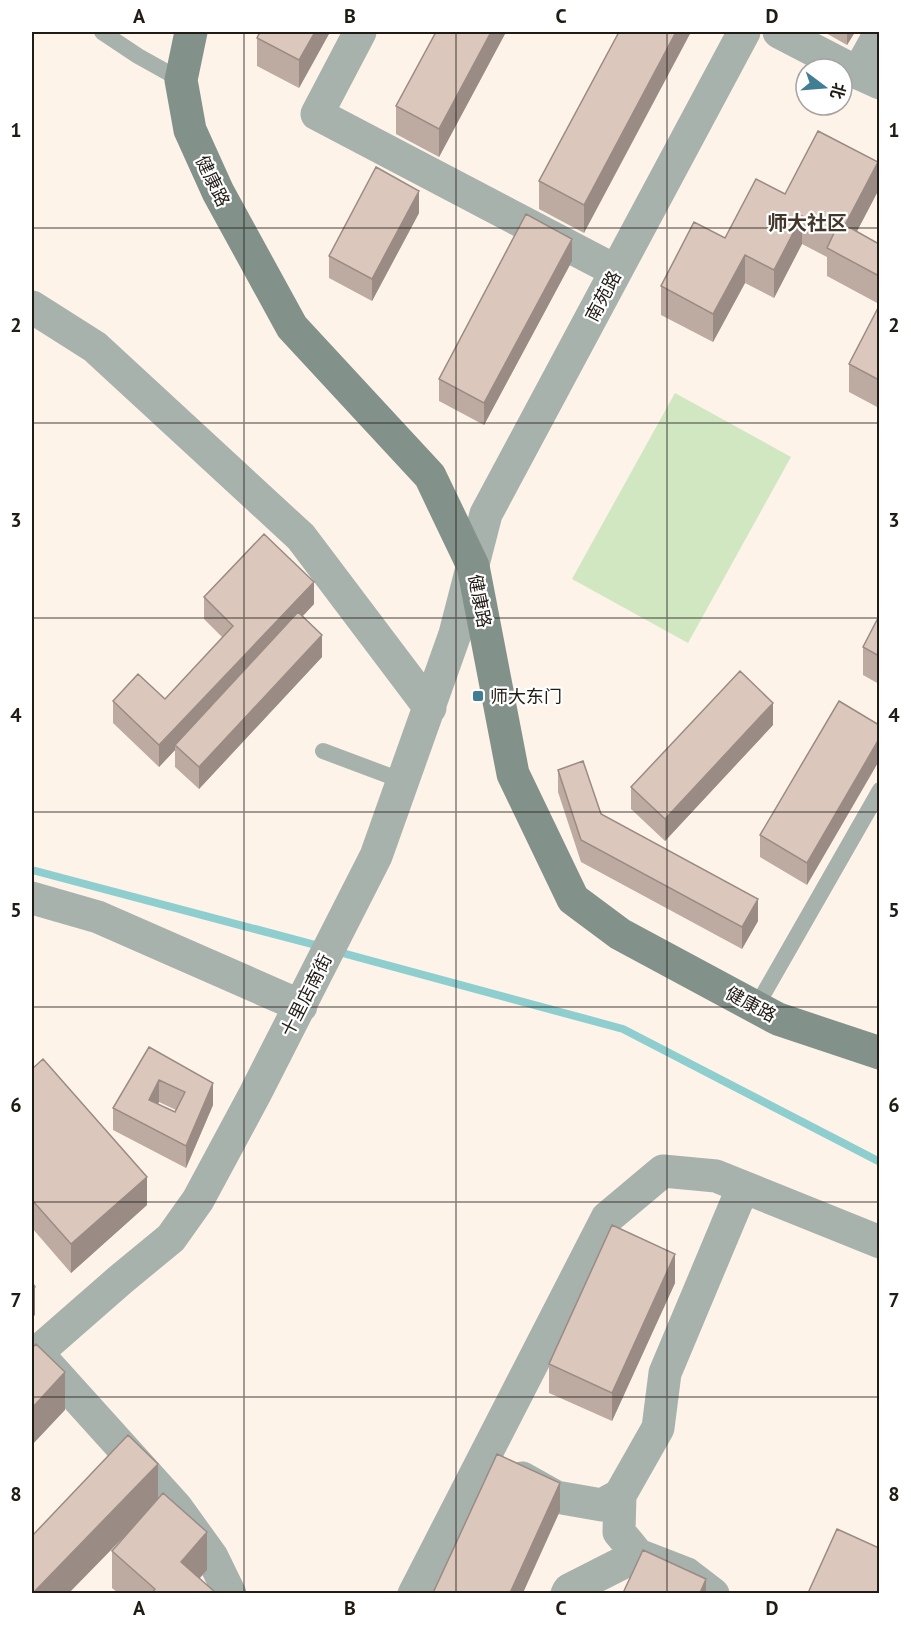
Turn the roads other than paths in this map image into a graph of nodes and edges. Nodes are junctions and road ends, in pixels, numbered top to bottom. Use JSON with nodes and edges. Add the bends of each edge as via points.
{"nodes":[{"id":1,"x":102,"y":32,"type":"edge"},
{"id":2,"x":191,"y":32,"type":"edge"},
{"id":3,"x":360,"y":32,"type":"edge"},
{"id":4,"x":744,"y":32,"type":"edge"},
{"id":5,"x":779,"y":32,"type":"edge"},
{"id":6,"x":879,"y":33,"type":"edge"},
{"id":7,"x":869,"y":78,"type":"edge"},
{"id":8,"x":182,"y":80,"type":"junction"},
{"id":9,"x":616,"y":271,"type":"junction"},
{"id":10,"x":32,"y":307,"type":"edge"},
{"id":11,"x":473,"y":566,"type":"junction"},
{"id":12,"x":430,"y":708,"type":"junction"},
{"id":13,"x":323,"y":751,"type":"dead end"},
{"id":14,"x":403,"y":781,"type":"junction"},
{"id":15,"x":879,"y":790,"type":"edge"},
{"id":16,"x":32,"y":898,"type":"edge"},
{"id":17,"x":301,"y":1006,"type":"junction"},
{"id":18,"x":756,"y":1007,"type":"junction"},
{"id":19,"x":879,"y":1053,"type":"edge"},
{"id":20,"x":743,"y":1187,"type":"junction"},
{"id":21,"x":879,"y":1242,"type":"edge"},
{"id":22,"x":34,"y":1355,"type":"edge"},
{"id":23,"x":483,"y":1458,"type":"junction"},
{"id":24,"x":620,"y":1495,"type":"junction"},
{"id":25,"x":638,"y":1555,"type":"junction"},
{"id":26,"x":230,"y":1593,"type":"edge"},
{"id":27,"x":414,"y":1593,"type":"edge"},
{"id":28,"x":567,"y":1593,"type":"edge"},
{"id":29,"x":713,"y":1593,"type":"edge"}],
"edges":[{"from":1,"to":8,"type":"lane"},
{"from":2,"to":8,"type":"main road","name":"健康路"},
{"from":3,"to":9,"type":"street","via":[[317,114]]},
{"from":4,"to":9,"type":"street","name":"南苑路"},
{"from":5,"to":7,"type":"street"},
{"from":6,"to":7,"type":"street"},
{"from":8,"to":11,"type":"main road","name":"健康路","via":[[190,130],[218,192],[292,327],[430,476]]},
{"from":9,"to":11,"type":"street","name":"南苑路","via":[[486,514]]},
{"from":10,"to":12,"type":"street","via":[[94,347],[301,537]]},
{"from":11,"to":12,"type":"street","name":"十里店南街"},
{"from":11,"to":18,"type":"main road","name":"健康路","via":[[513,774],[573,899],[620,934]]},
{"from":12,"to":14,"type":"street","name":"十里店南街"},
{"from":13,"to":14,"type":"lane"},
{"from":14,"to":17,"type":"street","name":"十里店南街","via":[[375,856]]},
{"from":15,"to":18,"type":"lane"},
{"from":16,"to":17,"type":"street","via":[[98,917]]},
{"from":17,"to":22,"type":"street","name":"十里店南街","via":[[198,1200],[171,1238]]},
{"from":18,"to":19,"type":"main road","name":"健康路","via":[[778,1019]]},
{"from":20,"to":21,"type":"street"},
{"from":20,"to":23,"type":"street","via":[[716,1176],[663,1172],[607,1218]]},
{"from":20,"to":24,"type":"street","via":[[665,1373],[658,1428]]},
{"from":22,"to":26,"type":"street","via":[[176,1507],[212,1557]]},
{"from":23,"to":24,"type":"street","via":[[556,1497],[602,1505]]},
{"from":23,"to":27,"type":"street"},
{"from":24,"to":25,"type":"street","via":[[619,1532]]},
{"from":25,"to":28,"type":"street"},
{"from":25,"to":29,"type":"street","via":[[687,1574]]}]}
